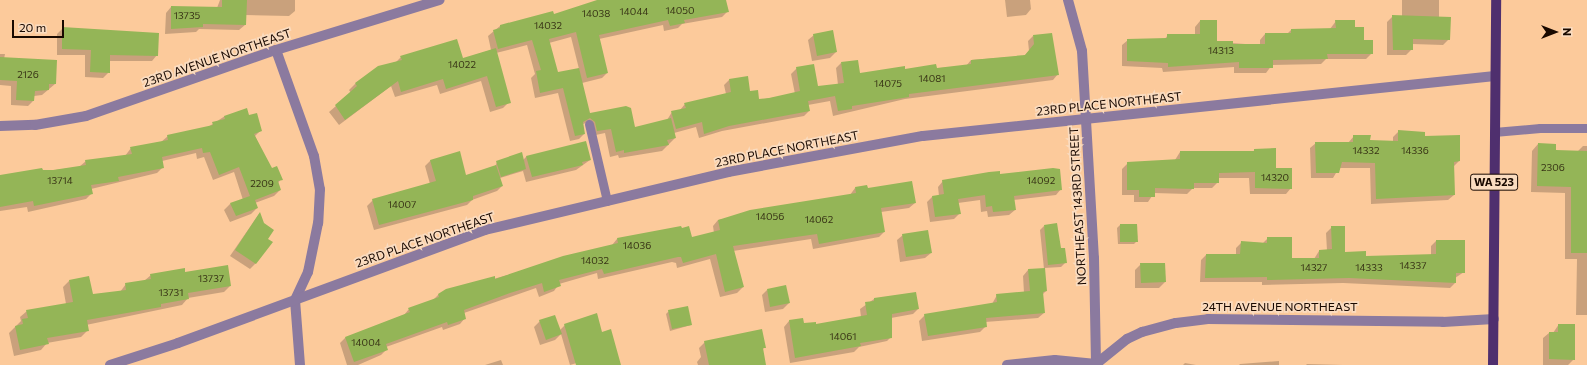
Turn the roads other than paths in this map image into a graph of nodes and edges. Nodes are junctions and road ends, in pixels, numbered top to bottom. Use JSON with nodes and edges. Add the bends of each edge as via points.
{"nodes":[{"id":1,"x":440,"y":0,"type":"edge"},
{"id":2,"x":1068,"y":0,"type":"edge"},
{"id":3,"x":1496,"y":0,"type":"edge"},
{"id":4,"x":276,"y":50,"type":"junction"},
{"id":5,"x":1495,"y":76,"type":"junction"},
{"id":6,"x":1087,"y":119,"type":"junction"},
{"id":7,"x":589,"y":124,"type":"dead end"},
{"id":8,"x":0,"y":126,"type":"edge"},
{"id":9,"x":1587,"y":128,"type":"edge"},
{"id":10,"x":1494,"y":132,"type":"junction"},
{"id":11,"x":607,"y":201,"type":"junction"},
{"id":12,"x":295,"y":300,"type":"junction"},
{"id":13,"x":1494,"y":319,"type":"junction"},
{"id":14,"x":110,"y":365,"type":"edge"},
{"id":15,"x":300,"y":365,"type":"edge"},
{"id":16,"x":1007,"y":365,"type":"edge"},
{"id":17,"x":1096,"y":365,"type":"edge"},
{"id":18,"x":1493,"y":365,"type":"edge"}],
"edges":[{"from":1,"to":4,"type":"street","name":"23RD AVENUE NORTHEAST"},
{"from":2,"to":6,"type":"street","name":"NORTHEAST 143RD STREET","via":[[1082,51]]},
{"from":3,"to":5,"type":"main road","number":"WA 523"},
{"from":4,"to":8,"type":"street","name":"23RD AVENUE NORTHEAST","via":[[86,116],[35,125]]},
{"from":4,"to":12,"type":"street","via":[[314,156],[320,189],[318,223],[308,272]]},
{"from":5,"to":6,"type":"street","name":"23RD PLACE NORTHEAST"},
{"from":5,"to":10,"type":"main road","number":"WA 523"},
{"from":6,"to":11,"type":"street","name":"23RD PLACE NORTHEAST","via":[[923,136],[728,172]]},
{"from":6,"to":17,"type":"street","name":"NORTHEAST 143RD STREET"},
{"from":7,"to":11,"type":"lane"},
{"from":9,"to":10,"type":"lane","via":[[1540,128]]},
{"from":10,"to":13,"type":"main road","number":"WA 523"},
{"from":11,"to":12,"type":"street","name":"23RD PLACE NORTHEAST","via":[[485,230]]},
{"from":12,"to":14,"type":"street","name":"23RD PLACE NORTHEAST"},
{"from":12,"to":15,"type":"street"},
{"from":13,"to":17,"type":"street","name":"24TH AVENUE NORTHEAST","via":[[1443,322],[1236,318],[1192,321],[1142,332],[1127,339]]},
{"from":13,"to":18,"type":"main road","number":"WA 523"},
{"from":16,"to":17,"type":"street","via":[[1055,360]]}]}
